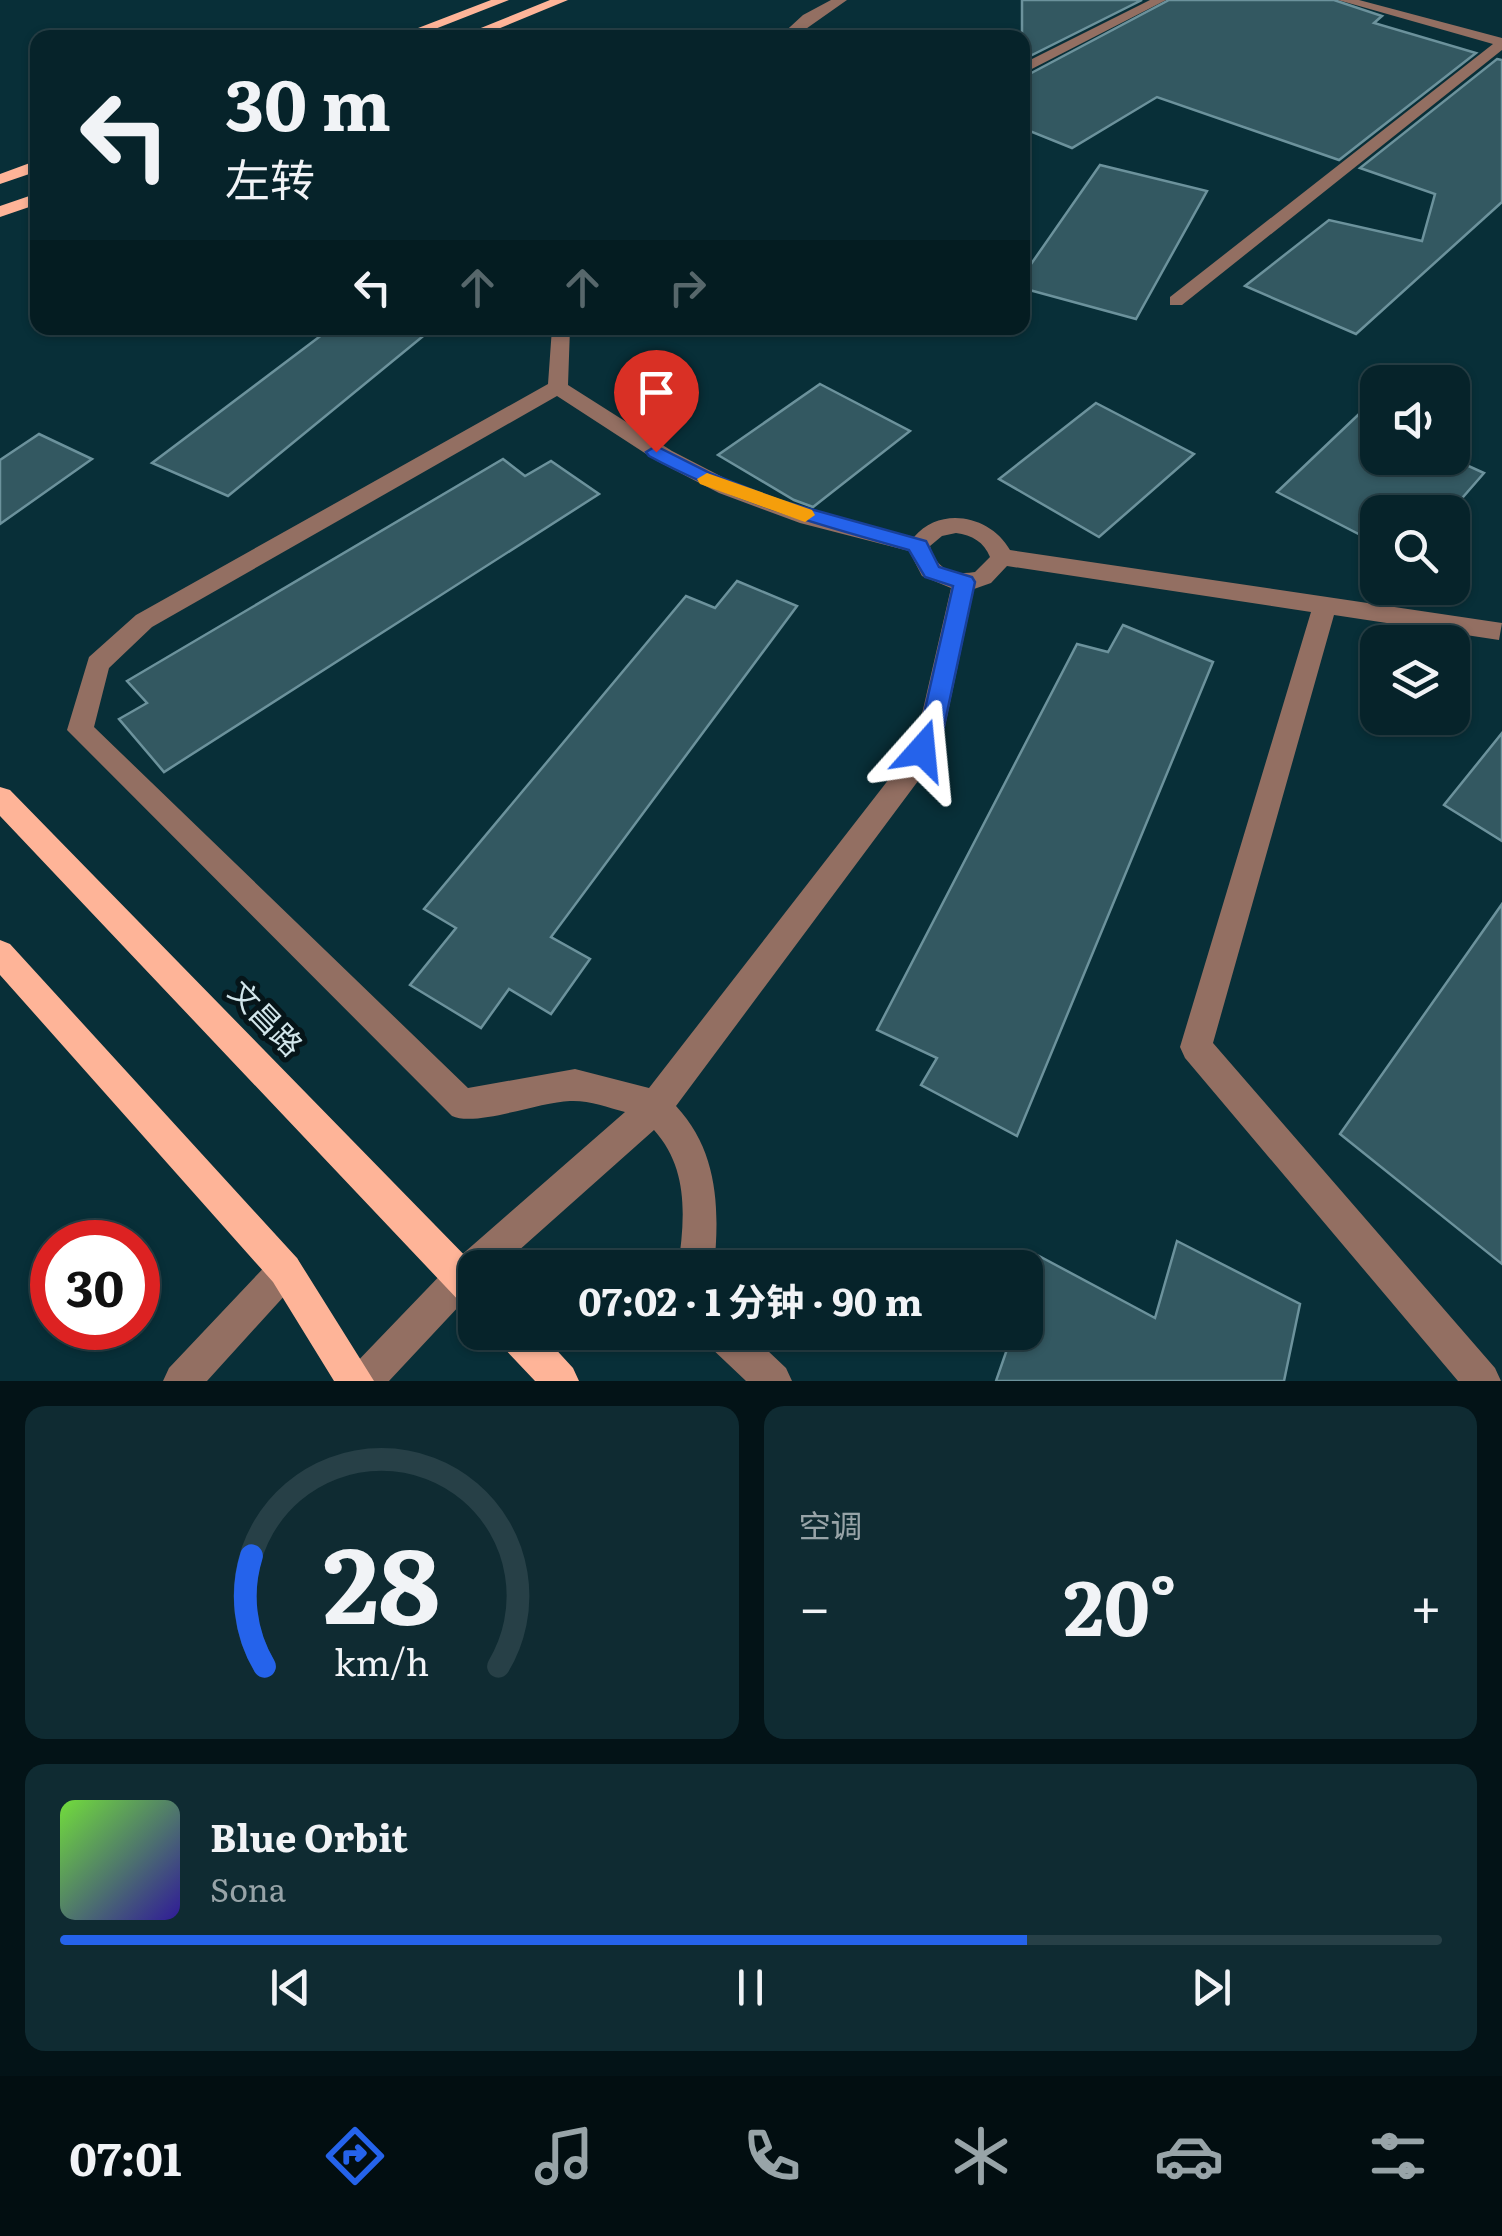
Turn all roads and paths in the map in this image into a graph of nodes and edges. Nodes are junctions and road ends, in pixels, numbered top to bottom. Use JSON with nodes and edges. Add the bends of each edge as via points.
{"nodes":[{"id":1,"x":503,"y":0,"type":"edge"},
{"id":2,"x":562,"y":0,"type":"edge"},
{"id":3,"x":841,"y":0,"type":"edge"},
{"id":4,"x":1160,"y":0,"type":"edge"},
{"id":5,"x":1344,"y":0,"type":"edge"},
{"id":6,"x":420,"y":30,"type":"edge"},
{"id":7,"x":483,"y":30,"type":"edge"},
{"id":8,"x":794,"y":30,"type":"edge"},
{"id":9,"x":1502,"y":42,"type":"edge"},
{"id":10,"x":1030,"y":66,"type":"edge"},
{"id":11,"x":30,"y":168,"type":"edge"},
{"id":12,"x":0,"y":178,"type":"edge"},
{"id":13,"x":30,"y":201,"type":"edge"},
{"id":14,"x":0,"y":212,"type":"edge"},
{"id":15,"x":1176,"y":301,"type":"dead end"},
{"id":16,"x":561,"y":335,"type":"edge"},
{"id":17,"x":558,"y":386,"type":"junction"},
{"id":18,"x":919,"y":546,"type":"junction"},
{"id":19,"x":1001,"y":557,"type":"junction"},
{"id":20,"x":964,"y":582,"type":"junction"},
{"id":21,"x":1325,"y":604,"type":"junction"},
{"id":22,"x":1501,"y":631,"type":"edge"},
{"id":23,"x":0,"y":798,"type":"edge"},
{"id":24,"x":0,"y":954,"type":"edge"},
{"id":25,"x":654,"y":1108,"type":"junction"},
{"id":26,"x":504,"y":1250,"type":"edge"},
{"id":27,"x":697,"y":1250,"type":"edge"},
{"id":28,"x":285,"y":1270,"type":"junction"},
{"id":29,"x":458,"y":1274,"type":"edge"},
{"id":30,"x":458,"y":1293,"type":"edge"},
{"id":31,"x":531,"y":1350,"type":"edge"},
{"id":32,"x":740,"y":1350,"type":"edge"},
{"id":33,"x":182,"y":1381,"type":"edge"},
{"id":34,"x":355,"y":1381,"type":"edge"},
{"id":35,"x":364,"y":1381,"type":"edge"},
{"id":36,"x":560,"y":1381,"type":"edge"},
{"id":37,"x":773,"y":1381,"type":"edge"},
{"id":38,"x":1482,"y":1381,"type":"edge"}],
"edges":[{"from":1,"to":6,"type":"main road"},
{"from":2,"to":7,"type":"main road"},
{"from":3,"to":8,"type":"street"},
{"from":4,"to":10,"type":"street"},
{"from":5,"to":9,"type":"street"},
{"from":9,"to":15,"type":"street"},
{"from":11,"to":12,"type":"main road"},
{"from":13,"to":14,"type":"main road"},
{"from":16,"to":17,"type":"street"},
{"from":17,"to":18,"type":"street","via":[[705,478]]},
{"from":17,"to":25,"type":"street","via":[[144,621],[98,664],[80,730],[463,1105],[574,1084],[637,1096]]},
{"from":18,"to":19,"type":"street","via":[[932,531],[970,526],[992,538]]},
{"from":18,"to":20,"type":"street","via":[[932,572]]},
{"from":19,"to":20,"type":"street","via":[[992,574]]},
{"from":19,"to":21,"type":"street"},
{"from":20,"to":25,"type":"street","via":[[931,731],[912,769]]},
{"from":21,"to":22,"type":"street"},
{"from":21,"to":38,"type":"street","via":[[1196,1047]]},
{"from":23,"to":29,"type":"main road","name":"文昌路"},
{"from":24,"to":28,"type":"main road"},
{"from":25,"to":26,"type":"street"},
{"from":25,"to":27,"type":"street","via":[[679,1128],[690,1148],[700,1196]]},
{"from":28,"to":33,"type":"street"},
{"from":28,"to":34,"type":"main road"},
{"from":30,"to":35,"type":"street"},
{"from":31,"to":36,"type":"main road"},
{"from":32,"to":37,"type":"street"}]}
